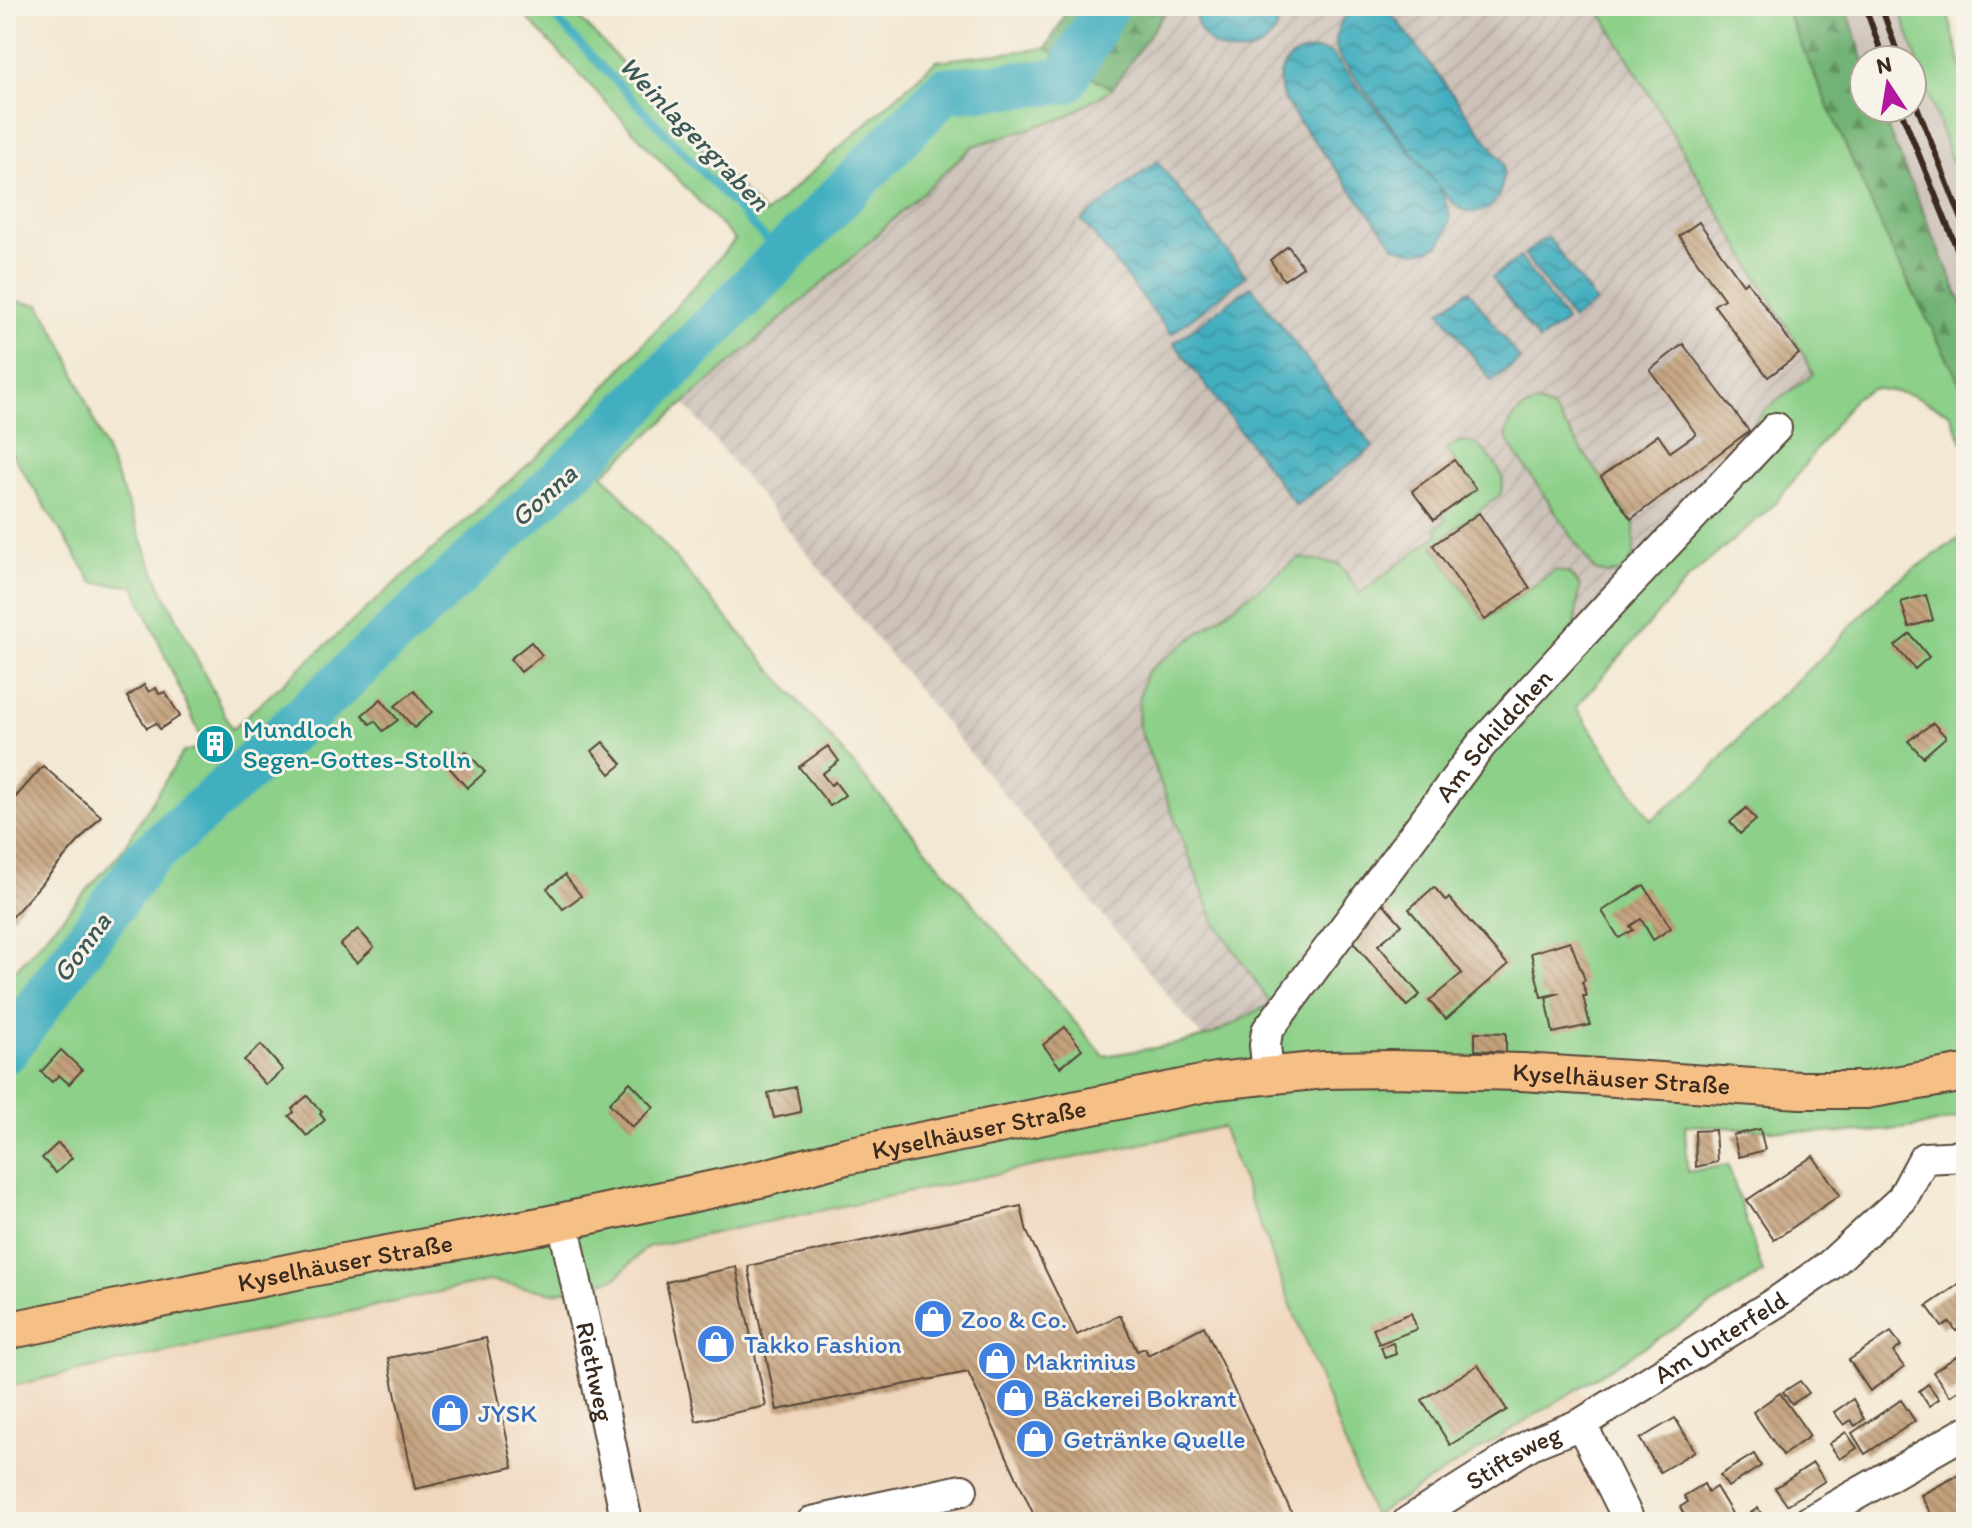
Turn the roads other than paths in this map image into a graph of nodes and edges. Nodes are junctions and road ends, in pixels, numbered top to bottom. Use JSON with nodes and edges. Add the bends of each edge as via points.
{"nodes":[{"id":1,"x":1776,"y":428,"type":"dead end"},
{"id":2,"x":1966,"y":1073,"type":"edge"},
{"id":3,"x":1268,"y":1074,"type":"junction"},
{"id":4,"x":1966,"y":1156,"type":"edge"},
{"id":5,"x":563,"y":1221,"type":"junction"},
{"id":6,"x":6,"y":1331,"type":"edge"},
{"id":7,"x":1581,"y":1424,"type":"junction"},
{"id":8,"x":1966,"y":1432,"type":"edge"},
{"id":9,"x":962,"y":1490,"type":"dead end"},
{"id":10,"x":627,"y":1522,"type":"edge"},
{"id":11,"x":812,"y":1522,"type":"edge"},
{"id":12,"x":1408,"y":1522,"type":"edge"},
{"id":13,"x":1630,"y":1522,"type":"edge"},
{"id":14,"x":1808,"y":1522,"type":"edge"}],
"edges":[{"from":1,"to":3,"type":"street","name":"Am Schildchen","via":[[1481,745],[1267,1031]]},
{"from":2,"to":3,"type":"main road","name":"Kyselhäuser Straße","via":[[1866,1090],[1507,1071]]},
{"from":3,"to":5,"type":"main road","name":"Kyselhäuser Straße","via":[[1159,1091],[856,1154]]},
{"from":4,"to":7,"type":"street","name":"Am Unterfeld","via":[[1924,1158],[1902,1199],[1830,1265]]},
{"from":5,"to":6,"type":"main road","name":"Kyselhäuser Straße"},
{"from":5,"to":10,"type":"street","name":"Riethweg"},
{"from":7,"to":12,"type":"street","name":"Stiftsweg","via":[[1531,1444]]},
{"from":7,"to":13,"type":"street"},
{"from":8,"to":14,"type":"street"},
{"from":9,"to":11,"type":"street"}]}
